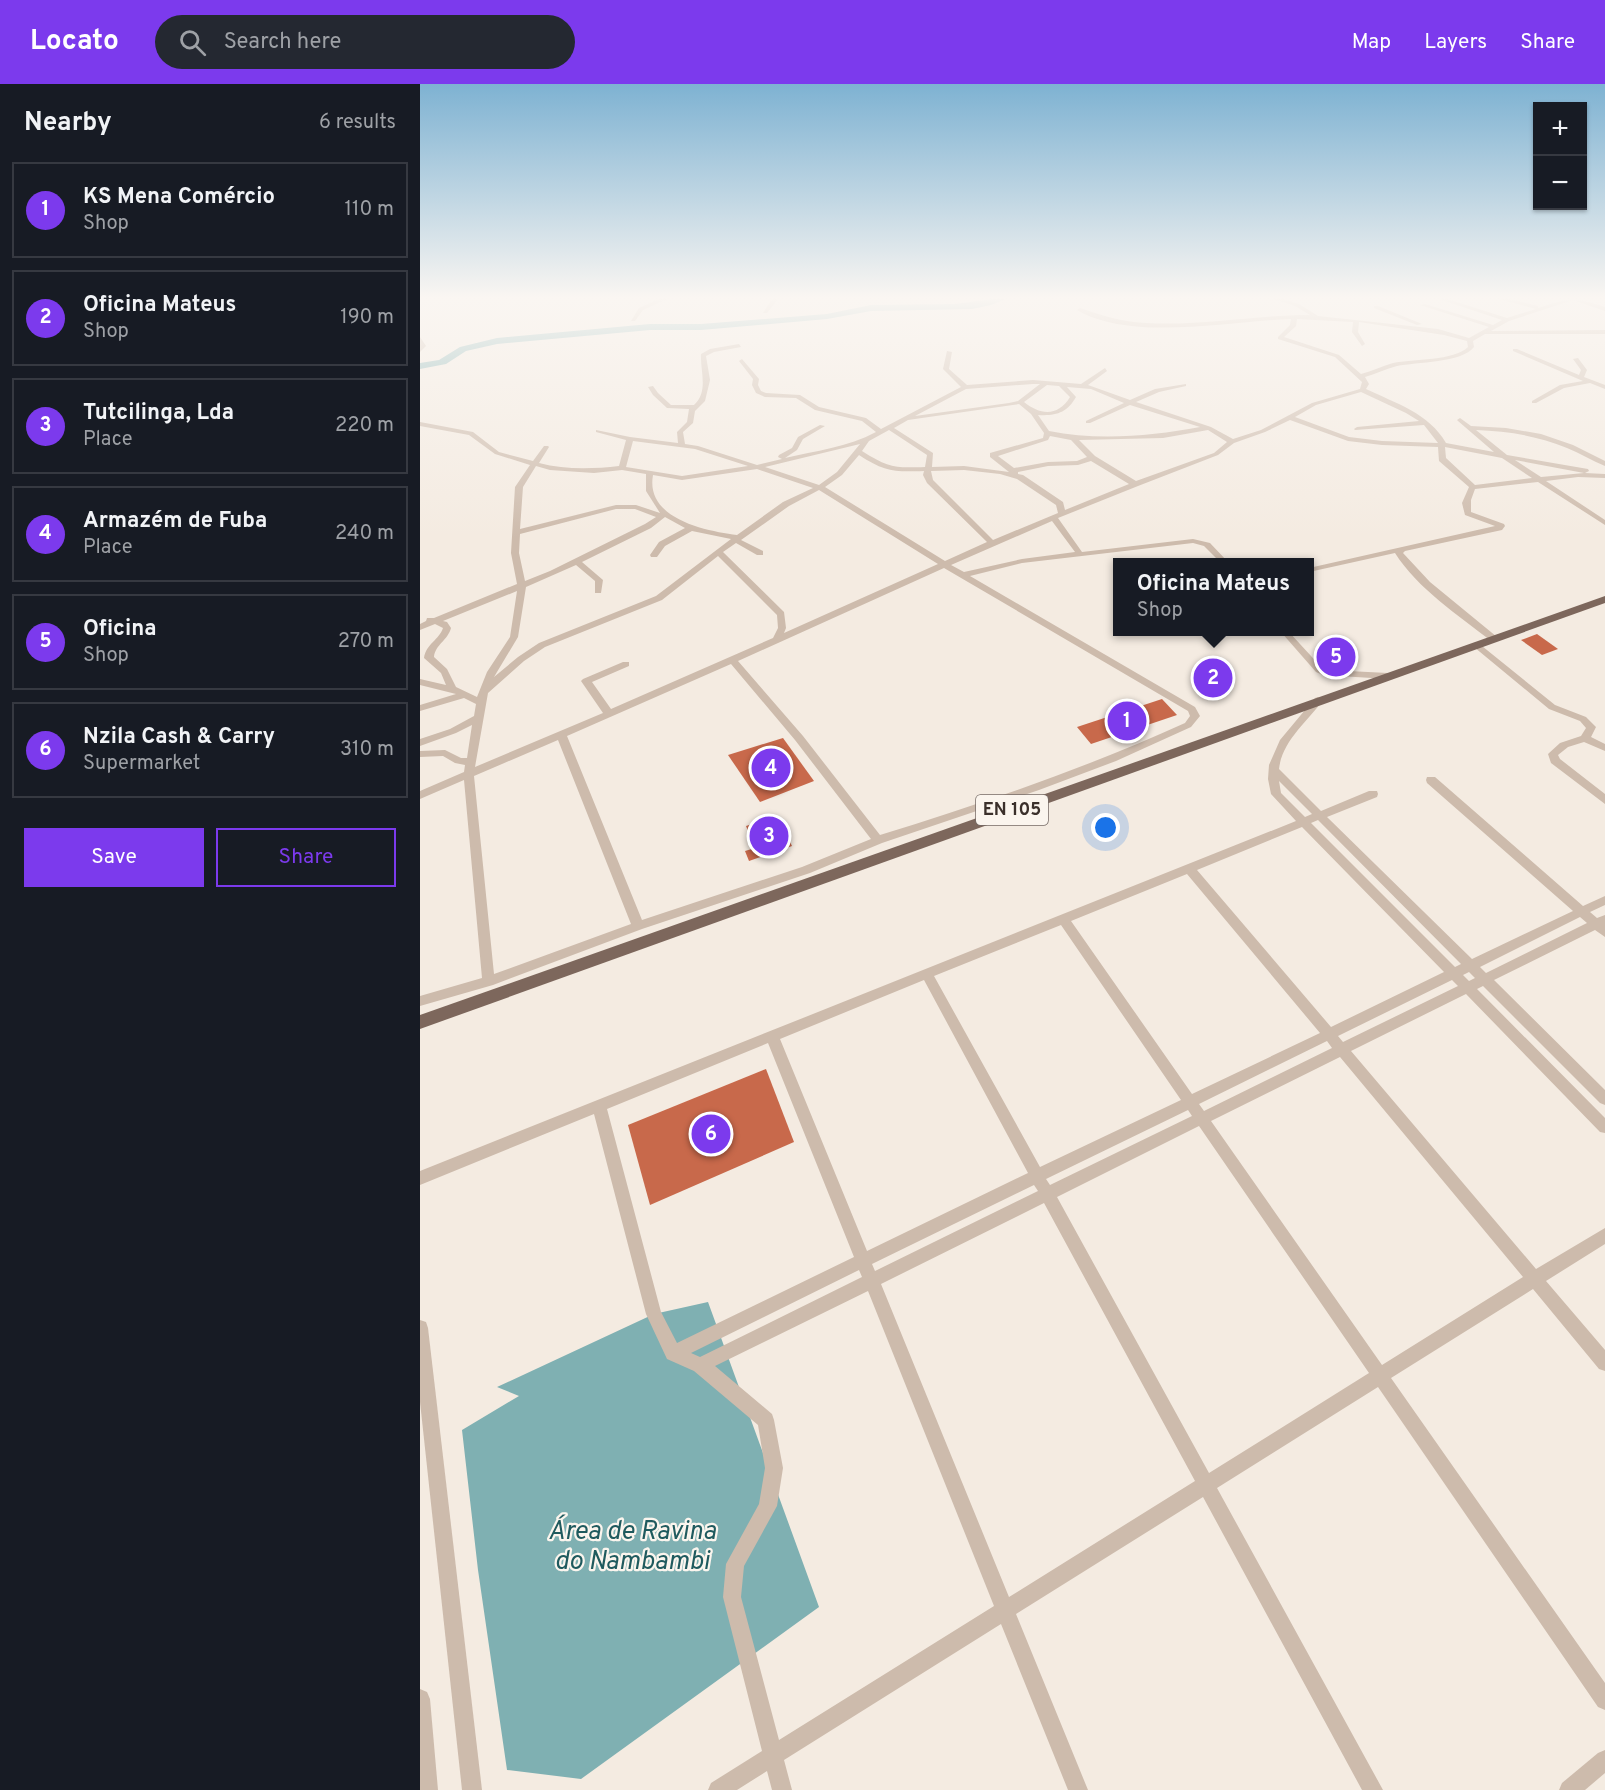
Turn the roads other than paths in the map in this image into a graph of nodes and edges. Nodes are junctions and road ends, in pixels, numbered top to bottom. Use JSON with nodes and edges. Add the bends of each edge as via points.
{"nodes":[{"id":1,"x":707,"y":379,"type":"edge"},
{"id":2,"x":756,"y":379,"type":"edge"},
{"id":3,"x":956,"y":379,"type":"edge"},
{"id":4,"x":1094,"y":379,"type":"edge"},
{"id":5,"x":1361,"y":379,"type":"edge"},
{"id":6,"x":1582,"y":379,"type":"edge"},
{"id":7,"x":1590,"y":381,"type":"junction"},
{"id":8,"x":1046,"y":383,"type":"junction"},
{"id":9,"x":1061,"y":384,"type":"junction"},
{"id":10,"x":1184,"y":385,"type":"dead end"},
{"id":11,"x":1084,"y":386,"type":"junction"},
{"id":12,"x":651,"y":387,"type":"dead end"},
{"id":13,"x":965,"y":387,"type":"junction"},
{"id":14,"x":1605,"y":387,"type":"edge"},
{"id":15,"x":1362,"y":390,"type":"junction"},
{"id":16,"x":1020,"y":402,"type":"junction"},
{"id":17,"x":1534,"y":402,"type":"dead end"},
{"id":18,"x":1131,"y":403,"type":"junction"},
{"id":19,"x":696,"y":407,"type":"junction"},
{"id":20,"x":1033,"y":413,"type":"junction"},
{"id":21,"x":1289,"y":417,"type":"junction"},
{"id":22,"x":904,"y":420,"type":"junction"},
{"id":23,"x":1460,"y":420,"type":"dead end"},
{"id":24,"x":1088,"y":422,"type":"dead end"},
{"id":25,"x":1425,"y":423,"type":"junction"},
{"id":26,"x":420,"y":424,"type":"edge"},
{"id":27,"x":822,"y":426,"type":"dead end"},
{"id":28,"x":889,"y":427,"type":"junction"},
{"id":29,"x":1209,"y":428,"type":"junction"},
{"id":30,"x":1468,"y":428,"type":"junction"},
{"id":31,"x":1356,"y":429,"type":"dead end"},
{"id":32,"x":598,"y":431,"type":"dead end"},
{"id":33,"x":880,"y":432,"type":"junction"},
{"id":34,"x":1047,"y":433,"type":"junction"},
{"id":35,"x":1073,"y":438,"type":"junction"},
{"id":36,"x":1102,"y":438,"type":"junction"},
{"id":37,"x":630,"y":439,"type":"junction"},
{"id":38,"x":866,"y":440,"type":"junction"},
{"id":39,"x":1232,"y":442,"type":"junction"},
{"id":40,"x":682,"y":445,"type":"junction"},
{"id":41,"x":1443,"y":446,"type":"junction"},
{"id":42,"x":546,"y":447,"type":"dead end"},
{"id":43,"x":858,"y":451,"type":"junction"},
{"id":44,"x":1084,"y":451,"type":"junction"},
{"id":45,"x":1509,"y":458,"type":"junction"},
{"id":46,"x":1092,"y":459,"type":"junction"},
{"id":47,"x":773,"y":461,"type":"junction"},
{"id":48,"x":1605,"y":464,"type":"edge"},
{"id":49,"x":535,"y":465,"type":"junction"},
{"id":50,"x":756,"y":467,"type":"junction"},
{"id":51,"x":550,"y":468,"type":"junction"},
{"id":52,"x":622,"y":468,"type":"junction"},
{"id":53,"x":928,"y":469,"type":"junction"},
{"id":54,"x":1012,"y":471,"type":"junction"},
{"id":55,"x":650,"y":472,"type":"junction"},
{"id":56,"x":528,"y":475,"type":"junction"},
{"id":57,"x":1601,"y":476,"type":"edge"},
{"id":58,"x":1020,"y":477,"type":"junction"},
{"id":59,"x":1539,"y":478,"type":"junction"},
{"id":60,"x":1136,"y":484,"type":"junction"},
{"id":61,"x":819,"y":487,"type":"junction"},
{"id":62,"x":1473,"y":487,"type":"junction"},
{"id":63,"x":663,"y":515,"type":"junction"},
{"id":64,"x":1058,"y":516,"type":"junction"},
{"id":65,"x":1605,"y":523,"type":"edge"},
{"id":66,"x":690,"y":529,"type":"junction"},
{"id":67,"x":516,"y":533,"type":"junction"},
{"id":68,"x":737,"y":539,"type":"junction"},
{"id":69,"x":992,"y":543,"type":"junction"},
{"id":70,"x":1403,"y":549,"type":"junction"},
{"id":71,"x":718,"y":552,"type":"junction"},
{"id":72,"x":760,"y":553,"type":"dead end"},
{"id":73,"x":1080,"y":554,"type":"junction"},
{"id":74,"x":654,"y":555,"type":"dead end"},
{"id":75,"x":1220,"y":558,"type":"edge"},
{"id":76,"x":576,"y":561,"type":"junction"},
{"id":77,"x":947,"y":566,"type":"junction"},
{"id":78,"x":1314,"y":569,"type":"edge"},
{"id":79,"x":964,"y":575,"type":"junction"},
{"id":80,"x":522,"y":586,"type":"junction"},
{"id":81,"x":598,"y":591,"type":"dead end"},
{"id":82,"x":1605,"y":599,"type":"edge"},
{"id":83,"x":424,"y":622,"type":"edge"},
{"id":84,"x":783,"y":623,"type":"junction"},
{"id":85,"x":804,"y":628,"type":"junction"},
{"id":86,"x":1289,"y":636,"type":"edge"},
{"id":87,"x":514,"y":637,"type":"junction"},
{"id":88,"x":1494,"y":639,"type":"junction"},
{"id":89,"x":777,"y":640,"type":"junction"},
{"id":90,"x":1477,"y":645,"type":"junction"},
{"id":91,"x":433,"y":646,"type":"junction"},
{"id":92,"x":521,"y":659,"type":"junction"},
{"id":93,"x":732,"y":660,"type":"junction"},
{"id":94,"x":626,"y":664,"type":"dead end"},
{"id":95,"x":1388,"y":676,"type":"junction"},
{"id":96,"x":420,"y":682,"type":"edge"},
{"id":97,"x":452,"y":689,"type":"junction"},
{"id":98,"x":464,"y":694,"type":"junction"},
{"id":99,"x":482,"y":697,"type":"junction"},
{"id":100,"x":1318,"y":700,"type":"junction"},
{"id":101,"x":420,"y":708,"type":"edge"},
{"id":102,"x":609,"y":714,"type":"junction"},
{"id":103,"x":478,"y":718,"type":"junction"},
{"id":104,"x":561,"y":734,"type":"junction"},
{"id":105,"x":1585,"y":738,"type":"junction"},
{"id":106,"x":420,"y":743,"type":"edge"},
{"id":107,"x":1605,"y":748,"type":"edge"},
{"id":108,"x":420,"y":754,"type":"edge"},
{"id":109,"x":1124,"y":755,"type":"junction"},
{"id":110,"x":471,"y":762,"type":"junction"},
{"id":111,"x":1134,"y":766,"type":"junction"},
{"id":112,"x":1275,"y":771,"type":"junction"},
{"id":113,"x":469,"y":774,"type":"junction"},
{"id":114,"x":1431,"y":780,"type":"dead end"},
{"id":115,"x":1372,"y":794,"type":"dead end"},
{"id":116,"x":420,"y":795,"type":"edge"},
{"id":117,"x":1605,"y":800,"type":"edge"},
{"id":118,"x":1319,"y":815,"type":"junction"},
{"id":119,"x":1304,"y":822,"type":"junction"},
{"id":120,"x":878,"y":840,"type":"junction"},
{"id":121,"x":1188,"y":868,"type":"junction"},
{"id":122,"x":1605,"y":900,"type":"edge"},
{"id":123,"x":1582,"y":911,"type":"junction"},
{"id":124,"x":1064,"y":919,"type":"junction"},
{"id":125,"x":1602,"y":925,"type":"edge"},
{"id":126,"x":638,"y":926,"type":"junction"},
{"id":127,"x":1470,"y":966,"type":"junction"},
{"id":128,"x":927,"y":974,"type":"junction"},
{"id":129,"x":1454,"y":974,"type":"junction"},
{"id":130,"x":1484,"y":979,"type":"junction"},
{"id":131,"x":489,"y":981,"type":"junction"},
{"id":132,"x":1467,"y":987,"type":"junction"},
{"id":133,"x":420,"y":1001,"type":"edge"},
{"id":134,"x":420,"y":1022,"type":"edge"},
{"id":135,"x":1329,"y":1035,"type":"junction"},
{"id":136,"x":772,"y":1036,"type":"junction"},
{"id":137,"x":1341,"y":1049,"type":"junction"},
{"id":138,"x":1605,"y":1099,"type":"edge"},
{"id":139,"x":1190,"y":1101,"type":"junction"},
{"id":140,"x":599,"y":1106,"type":"junction"},
{"id":141,"x":1202,"y":1118,"type":"junction"},
{"id":142,"x":1605,"y":1127,"type":"edge"},
{"id":143,"x":1038,"y":1176,"type":"junction"},
{"id":144,"x":420,"y":1178,"type":"edge"},
{"id":145,"x":1047,"y":1194,"type":"junction"},
{"id":146,"x":1605,"y":1235,"type":"edge"},
{"id":147,"x":863,"y":1261,"type":"junction"},
{"id":148,"x":1534,"y":1279,"type":"junction"},
{"id":149,"x":871,"y":1280,"type":"junction"},
{"id":150,"x":420,"y":1328,"type":"edge"},
{"id":151,"x":673,"y":1353,"type":"junction"},
{"id":152,"x":1605,"y":1363,"type":"edge"},
{"id":153,"x":700,"y":1365,"type":"junction"},
{"id":154,"x":1380,"y":1376,"type":"junction"},
{"id":155,"x":1206,"y":1485,"type":"junction"},
{"id":156,"x":1005,"y":1611,"type":"junction"},
{"id":157,"x":420,"y":1699,"type":"edge"},
{"id":158,"x":1605,"y":1700,"type":"edge"},
{"id":159,"x":773,"y":1755,"type":"junction"},
{"id":160,"x":1605,"y":1760,"type":"edge"},
{"id":161,"x":428,"y":1790,"type":"edge"},
{"id":162,"x":472,"y":1790,"type":"edge"},
{"id":163,"x":718,"y":1790,"type":"edge"},
{"id":164,"x":782,"y":1790,"type":"edge"},
{"id":165,"x":1078,"y":1790,"type":"edge"},
{"id":166,"x":1372,"y":1790,"type":"edge"},
{"id":167,"x":1569,"y":1790,"type":"edge"}],
"edges":[{"from":1,"to":19,"type":"street","via":[[702,401]]},
{"from":2,"to":33,"type":"street","via":[[758,392],[798,396],[817,410],[864,419]]},
{"from":3,"to":13,"type":"street"},
{"from":4,"to":11,"type":"street"},
{"from":5,"to":15,"type":"street","via":[[1366,384]]},
{"from":6,"to":7,"type":"street"},
{"from":7,"to":14,"type":"street"},
{"from":7,"to":17,"type":"street","via":[[1562,386]]},
{"from":8,"to":9,"type":"street"},
{"from":8,"to":13,"type":"street"},
{"from":8,"to":16,"type":"street"},
{"from":9,"to":11,"type":"street"},
{"from":9,"to":20,"type":"street","via":[[1073,397],[1066,407],[1051,415]]},
{"from":10,"to":18,"type":"street","via":[[1157,390]]},
{"from":11,"to":18,"type":"street"},
{"from":12,"to":19,"type":"street","via":[[669,407]]},
{"from":13,"to":22,"type":"street"},
{"from":15,"to":21,"type":"street","via":[[1314,404]]},
{"from":15,"to":25,"type":"street"},
{"from":16,"to":20,"type":"street"},
{"from":16,"to":22,"type":"street"},
{"from":18,"to":24,"type":"street"},
{"from":18,"to":29,"type":"street"},
{"from":19,"to":40,"type":"street","via":[[690,413],[690,423],[680,432]]},
{"from":20,"to":34,"type":"street"},
{"from":21,"to":39,"type":"street"},
{"from":21,"to":41,"type":"street","via":[[1348,439]]},
{"from":22,"to":28,"type":"street"},
{"from":23,"to":30,"type":"street"},
{"from":25,"to":31,"type":"street"},
{"from":25,"to":41,"type":"street","via":[[1441,438]]},
{"from":26,"to":49,"type":"street","via":[[471,433],[497,453]]},
{"from":27,"to":47,"type":"street","via":[[800,438],[793,451]]},
{"from":28,"to":33,"type":"street"},
{"from":28,"to":53,"type":"street","via":[[931,454]]},
{"from":29,"to":36,"type":"street","via":[[1164,436]]},
{"from":29,"to":39,"type":"street"},
{"from":30,"to":45,"type":"street"},
{"from":30,"to":48,"type":"street","via":[[1537,434]]},
{"from":32,"to":37,"type":"street"},
{"from":33,"to":38,"type":"street"},
{"from":34,"to":35,"type":"street"},
{"from":34,"to":54,"type":"street","via":[[1046,439],[993,455]]},
{"from":35,"to":36,"type":"street"},
{"from":35,"to":44,"type":"street"},
{"from":36,"to":44,"type":"street"},
{"from":37,"to":40,"type":"street"},
{"from":37,"to":52,"type":"street"},
{"from":38,"to":43,"type":"street"},
{"from":38,"to":47,"type":"street"},
{"from":39,"to":60,"type":"street","via":[[1216,454]]},
{"from":40,"to":50,"type":"street"},
{"from":41,"to":45,"type":"street"},
{"from":41,"to":62,"type":"street","via":[[1442,459]]},
{"from":42,"to":49,"type":"street"},
{"from":43,"to":53,"type":"street","via":[[886,468]]},
{"from":43,"to":61,"type":"street","via":[[836,477]]},
{"from":44,"to":46,"type":"street"},
{"from":45,"to":57,"type":"street","via":[[1577,468]]},
{"from":45,"to":59,"type":"street"},
{"from":46,"to":54,"type":"street"},
{"from":46,"to":60,"type":"street"},
{"from":47,"to":50,"type":"street"},
{"from":49,"to":51,"type":"street"},
{"from":49,"to":56,"type":"street"},
{"from":50,"to":55,"type":"street","via":[[682,478]]},
{"from":50,"to":61,"type":"street"},
{"from":51,"to":52,"type":"street"},
{"from":51,"to":56,"type":"street"},
{"from":52,"to":55,"type":"street"},
{"from":53,"to":58,"type":"street","via":[[982,469]]},
{"from":53,"to":69,"type":"street","via":[[930,481]]},
{"from":54,"to":58,"type":"street"},
{"from":55,"to":63,"type":"street","via":[[648,490]]},
{"from":56,"to":67,"type":"street","via":[[519,487]]},
{"from":57,"to":59,"type":"street"},
{"from":58,"to":64,"type":"street","via":[[1060,504]]},
{"from":59,"to":62,"type":"street"},
{"from":59,"to":65,"type":"street"},
{"from":60,"to":64,"type":"street"},
{"from":61,"to":68,"type":"street","via":[[801,494]]},
{"from":61,"to":77,"type":"street"},
{"from":62,"to":70,"type":"street","via":[[1467,497],[1468,513],[1496,523],[1499,528]]},
{"from":63,"to":66,"type":"street"},
{"from":63,"to":67,"type":"street","via":[[636,507],[616,507]]},
{"from":63,"to":76,"type":"street"},
{"from":64,"to":69,"type":"street"},
{"from":64,"to":73,"type":"street"},
{"from":66,"to":68,"type":"street"},
{"from":66,"to":74,"type":"street","via":[[662,544]]},
{"from":67,"to":80,"type":"street","via":[[515,553]]},
{"from":68,"to":71,"type":"street"},
{"from":68,"to":72,"type":"street"},
{"from":69,"to":77,"type":"street"},
{"from":70,"to":78,"type":"street"},
{"from":70,"to":88,"type":"street","via":[[1400,557],[1413,571]]},
{"from":71,"to":84,"type":"street","via":[[781,614]]},
{"from":71,"to":92,"type":"street","via":[[659,598],[542,645]]},
{"from":73,"to":75,"type":"street","via":[[1202,541]]},
{"from":73,"to":79,"type":"street","via":[[1022,561]]},
{"from":76,"to":80,"type":"street"},
{"from":76,"to":81,"type":"street","via":[[599,580]]},
{"from":77,"to":79,"type":"street"},
{"from":77,"to":85,"type":"street"},
{"from":79,"to":109,"type":"street","via":[[1192,709],[1195,716],[1188,724]]},
{"from":80,"to":83,"type":"street"},
{"from":80,"to":87,"type":"street"},
{"from":82,"to":88,"type":"main road","number":"EN 105"},
{"from":83,"to":91,"type":"street"},
{"from":83,"to":91,"type":"street","via":[[446,625],[447,633]]},
{"from":84,"to":85,"type":"street"},
{"from":84,"to":89,"type":"street"},
{"from":85,"to":89,"type":"street"},
{"from":86,"to":95,"type":"street","via":[[1326,673]]},
{"from":87,"to":92,"type":"street","via":[[521,646]]},
{"from":87,"to":99,"type":"street"},
{"from":88,"to":90,"type":"main road","number":"EN 105"},
{"from":89,"to":93,"type":"street"},
{"from":90,"to":95,"type":"main road","number":"EN 105"},
{"from":90,"to":105,"type":"street","via":[[1552,706],[1583,719],[1591,727]]},
{"from":91,"to":97,"type":"street","via":[[429,658],[444,669]]},
{"from":92,"to":99,"type":"street"},
{"from":93,"to":102,"type":"street"},
{"from":93,"to":120,"type":"street"},
{"from":94,"to":102,"type":"street","via":[[586,681]]},
{"from":95,"to":100,"type":"main road","number":"EN 105"},
{"from":96,"to":97,"type":"street"},
{"from":97,"to":98,"type":"street"},
{"from":98,"to":99,"type":"street"},
{"from":98,"to":101,"type":"street"},
{"from":99,"to":103,"type":"street"},
{"from":100,"to":111,"type":"main road","number":"EN 105"},
{"from":100,"to":112,"type":"street","via":[[1276,753]]},
{"from":102,"to":104,"type":"street"},
{"from":103,"to":106,"type":"street"},
{"from":103,"to":110,"type":"street"},
{"from":104,"to":113,"type":"street"},
{"from":104,"to":126,"type":"street"},
{"from":105,"to":107,"type":"street"},
{"from":105,"to":117,"type":"street","via":[[1564,745],[1553,754],[1555,761]]},
{"from":108,"to":110,"type":"street","via":[[445,753]]},
{"from":109,"to":111,"type":"street"},
{"from":109,"to":120,"type":"street"},
{"from":110,"to":113,"type":"street"},
{"from":111,"to":134,"type":"main road","number":"EN 105"},
{"from":112,"to":118,"type":"street"},
{"from":112,"to":119,"type":"street","via":[[1276,794]]},
{"from":113,"to":116,"type":"street"},
{"from":113,"to":131,"type":"street"},
{"from":114,"to":123,"type":"street"},
{"from":115,"to":118,"type":"street"},
{"from":118,"to":119,"type":"street"},
{"from":118,"to":127,"type":"street"},
{"from":119,"to":121,"type":"street"},
{"from":119,"to":129,"type":"street"},
{"from":120,"to":126,"type":"street","via":[[806,870]]},
{"from":121,"to":124,"type":"street"},
{"from":121,"to":135,"type":"street"},
{"from":122,"to":123,"type":"street"},
{"from":123,"to":125,"type":"street"},
{"from":123,"to":127,"type":"street"},
{"from":124,"to":128,"type":"street"},
{"from":124,"to":139,"type":"street"},
{"from":125,"to":130,"type":"street"},
{"from":126,"to":131,"type":"street"},
{"from":127,"to":129,"type":"street"},
{"from":127,"to":130,"type":"street"},
{"from":128,"to":136,"type":"street"},
{"from":128,"to":143,"type":"street"},
{"from":129,"to":132,"type":"street"},
{"from":129,"to":135,"type":"street"},
{"from":130,"to":132,"type":"street"},
{"from":130,"to":138,"type":"street"},
{"from":131,"to":133,"type":"street"},
{"from":132,"to":137,"type":"street"},
{"from":132,"to":142,"type":"street"},
{"from":135,"to":137,"type":"street"},
{"from":135,"to":139,"type":"street"},
{"from":136,"to":140,"type":"street"},
{"from":136,"to":147,"type":"street"},
{"from":137,"to":141,"type":"street"},
{"from":137,"to":148,"type":"street"},
{"from":139,"to":141,"type":"street"},
{"from":139,"to":143,"type":"street"},
{"from":140,"to":144,"type":"street"},
{"from":140,"to":151,"type":"street","via":[[654,1314]]},
{"from":141,"to":145,"type":"street"},
{"from":141,"to":154,"type":"street"},
{"from":143,"to":145,"type":"street"},
{"from":143,"to":147,"type":"street"},
{"from":145,"to":149,"type":"street"},
{"from":145,"to":155,"type":"street"},
{"from":146,"to":148,"type":"street"},
{"from":147,"to":149,"type":"street"},
{"from":147,"to":151,"type":"street"},
{"from":148,"to":152,"type":"street"},
{"from":148,"to":154,"type":"street"},
{"from":149,"to":153,"type":"street"},
{"from":149,"to":156,"type":"street"},
{"from":150,"to":162,"type":"street"},
{"from":151,"to":153,"type":"street"},
{"from":153,"to":159,"type":"street","via":[[766,1420],[774,1468],[768,1506],[735,1564],[732,1597]]},
{"from":154,"to":155,"type":"street"},
{"from":154,"to":158,"type":"street"},
{"from":155,"to":156,"type":"street"},
{"from":155,"to":166,"type":"street"},
{"from":156,"to":159,"type":"street"},
{"from":156,"to":165,"type":"street"},
{"from":157,"to":161,"type":"street"},
{"from":159,"to":163,"type":"street"},
{"from":159,"to":164,"type":"street"},
{"from":160,"to":167,"type":"street"}]}
